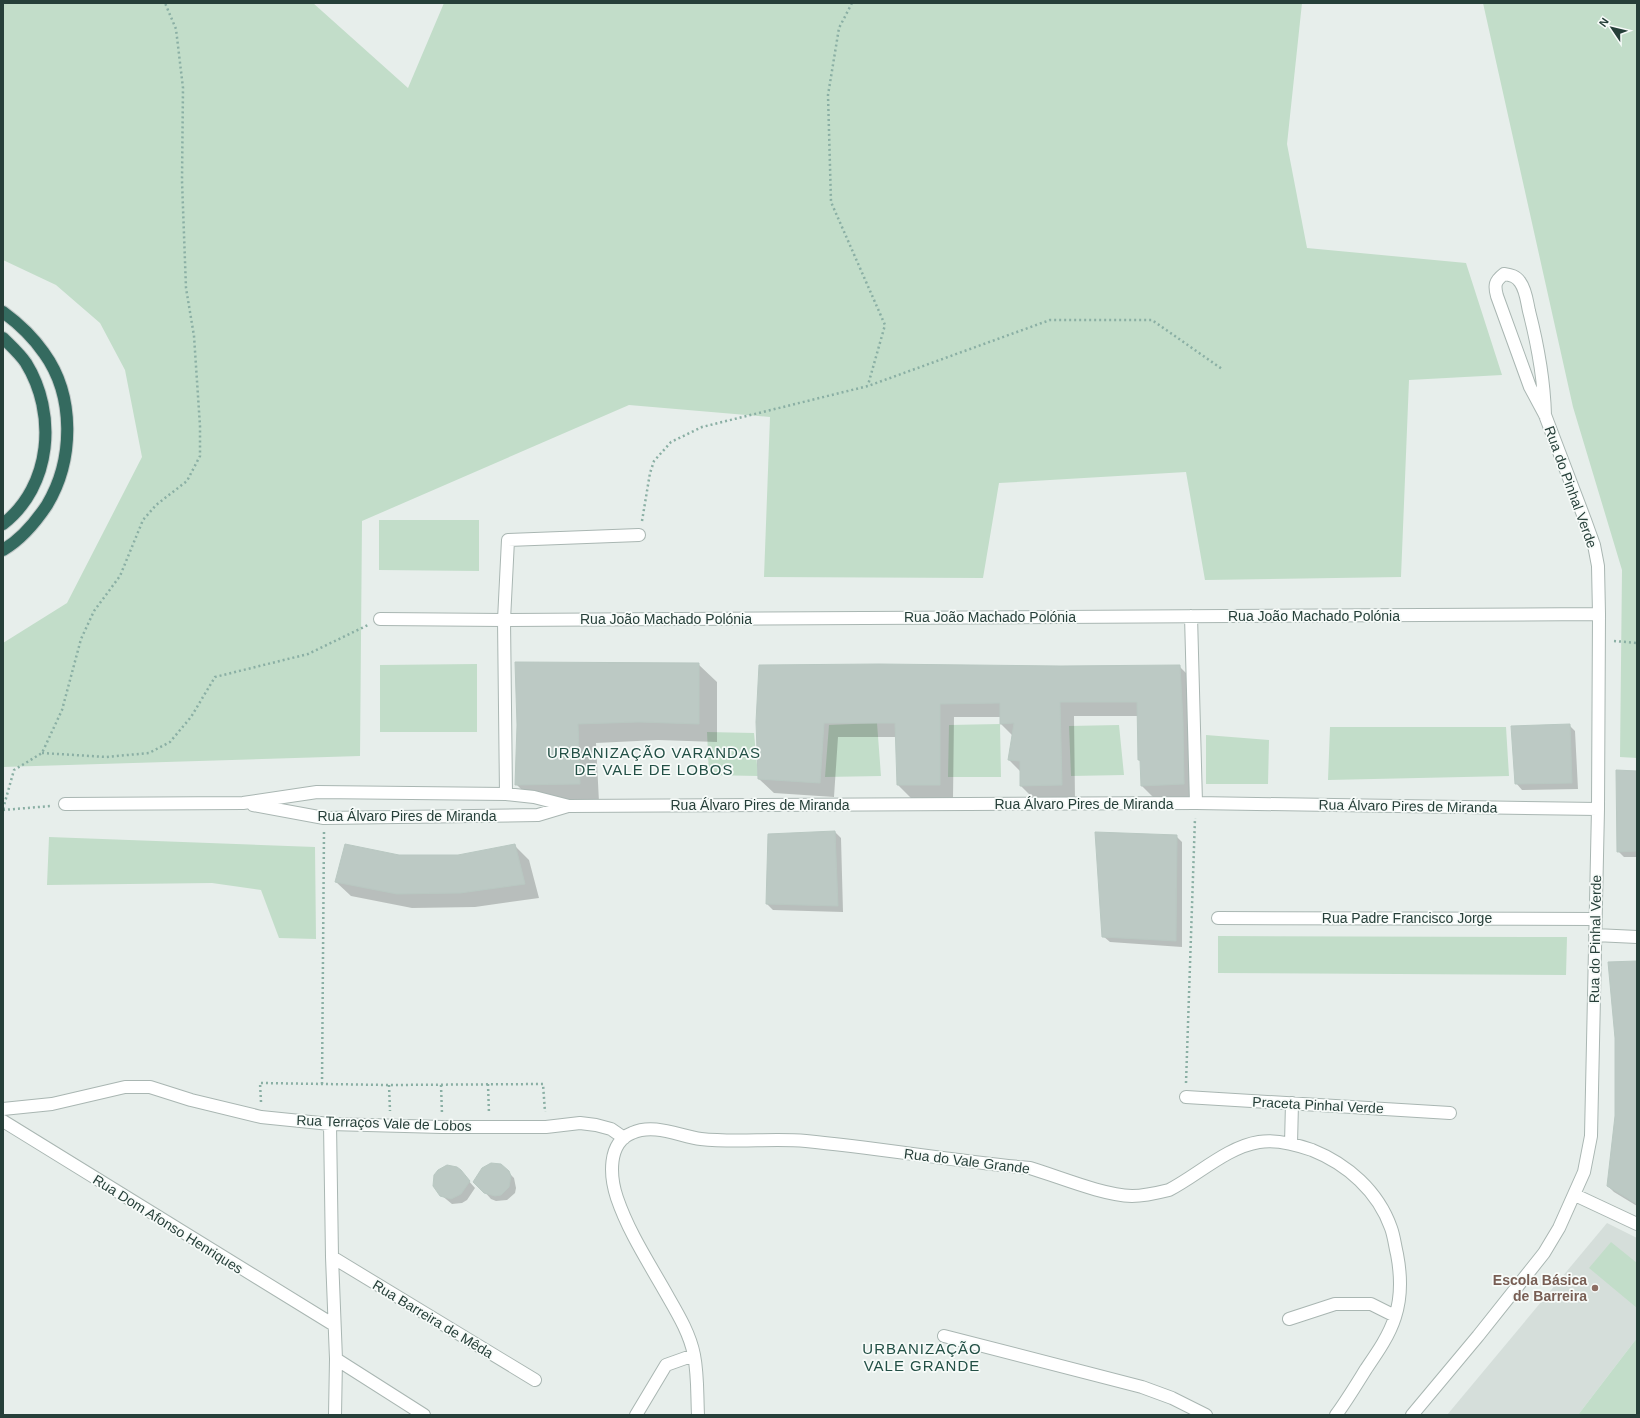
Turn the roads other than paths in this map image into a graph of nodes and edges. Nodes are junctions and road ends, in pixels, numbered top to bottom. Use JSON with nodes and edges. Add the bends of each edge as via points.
{"nodes":[{"id":1,"x":3,"y":312,"type":"edge"},
{"id":2,"x":3,"y":338,"type":"edge"},
{"id":3,"x":1544,"y":415,"type":"junction"},
{"id":4,"x":3,"y":524,"type":"edge"},
{"id":5,"x":639,"y":535,"type":"road end"},
{"id":6,"x":3,"y":550,"type":"edge"},
{"id":7,"x":1599,"y":614,"type":"junction"},
{"id":8,"x":1191,"y":616,"type":"junction"},
{"id":9,"x":380,"y":619,"type":"road end"},
{"id":10,"x":504,"y":620,"type":"junction"},
{"id":11,"x":506,"y":794,"type":"junction"},
{"id":12,"x":243,"y":803,"type":"junction"},
{"id":13,"x":1196,"y":803,"type":"junction"},
{"id":14,"x":65,"y":804,"type":"road end"},
{"id":15,"x":569,"y":806,"type":"junction"},
{"id":16,"x":1598,"y":809,"type":"junction"},
{"id":17,"x":1218,"y":918,"type":"dead end"},
{"id":18,"x":1596,"y":919,"type":"junction"},
{"id":19,"x":1595,"y":934,"type":"junction"},
{"id":20,"x":1637,"y":937,"type":"edge"},
{"id":21,"x":1186,"y":1097,"type":"road end"},
{"id":22,"x":1292,"y":1104,"type":"junction"},
{"id":23,"x":3,"y":1109,"type":"edge"},
{"id":24,"x":1450,"y":1113,"type":"dead end"},
{"id":25,"x":3,"y":1121,"type":"edge"},
{"id":26,"x":330,"y":1124,"type":"junction"},
{"id":27,"x":624,"y":1138,"type":"junction"},
{"id":28,"x":1290,"y":1144,"type":"junction"},
{"id":29,"x":1574,"y":1195,"type":"junction"},
{"id":30,"x":1637,"y":1224,"type":"edge"},
{"id":31,"x":332,"y":1257,"type":"junction"},
{"id":32,"x":1395,"y":1316,"type":"junction"},
{"id":33,"x":1289,"y":1319,"type":"dead end"},
{"id":34,"x":334,"y":1325,"type":"junction"},
{"id":35,"x":944,"y":1336,"type":"dead end"},
{"id":36,"x":694,"y":1355,"type":"junction"},
{"id":37,"x":336,"y":1359,"type":"junction"},
{"id":38,"x":535,"y":1380,"type":"dead end"},
{"id":39,"x":335,"y":1415,"type":"edge"},
{"id":40,"x":424,"y":1415,"type":"edge"},
{"id":41,"x":636,"y":1415,"type":"edge"},
{"id":42,"x":698,"y":1415,"type":"edge"},
{"id":43,"x":1206,"y":1415,"type":"edge"},
{"id":44,"x":1338,"y":1415,"type":"edge"},
{"id":45,"x":1412,"y":1415,"type":"edge"}],
"edges":[{"from":1,"to":6,"type":"highway","via":[[35,341],[45,354],[65,403],[67,433],[64,462],[53,495],[23,535]]},
{"from":2,"to":4,"type":"highway","via":[[25,362],[35,380],[46,428],[44,453],[36,481],[19,508]]},
{"from":3,"to":3,"type":"street","name":"Rua do Pinhal Verde","via":[[1544,387],[1538,344],[1524,291],[1514,276],[1504,274],[1496,280],[1497,296],[1530,387]]},
{"from":3,"to":7,"type":"street","name":"Rua do Pinhal Verde","via":[[1594,545],[1598,566]]},
{"from":5,"to":10,"type":"street","via":[[508,540]]},
{"from":7,"to":8,"type":"street","name":"Rua João Machado Polónia"},
{"from":7,"to":16,"type":"street","name":"Rua do Pinhal Verde"},
{"from":8,"to":10,"type":"street","name":"Rua João Machado Polónia"},
{"from":8,"to":13,"type":"street"},
{"from":9,"to":10,"type":"street","name":"Rua João Machado Polónia"},
{"from":10,"to":11,"type":"street"},
{"from":11,"to":12,"type":"street","name":"Rua Álvaro Pires de Miranda","via":[[317,792]]},
{"from":11,"to":15,"type":"street","name":"Rua Álvaro Pires de Miranda","via":[[534,797]]},
{"from":12,"to":14,"type":"street","name":"Rua Álvaro Pires de Miranda"},
{"from":12,"to":15,"type":"street","name":"Rua Álvaro Pires de Miranda","via":[[324,818],[538,815]]},
{"from":13,"to":15,"type":"street","name":"Rua Álvaro Pires de Miranda"},
{"from":13,"to":16,"type":"street","name":"Rua Álvaro Pires de Miranda"},
{"from":16,"to":18,"type":"street","name":"Rua do Pinhal Verde"},
{"from":17,"to":18,"type":"street","name":"Rua Padre Francisco Jorge"},
{"from":18,"to":19,"type":"street","name":"Rua do Pinhal Verde"},
{"from":19,"to":20,"type":"street"},
{"from":19,"to":29,"type":"street","name":"Rua do Pinhal Verde","via":[[1591,1136],[1584,1172]]},
{"from":21,"to":22,"type":"street","name":"Praceta Pinhal Verde"},
{"from":22,"to":24,"type":"street","name":"Praceta Pinhal Verde"},
{"from":22,"to":28,"type":"street"},
{"from":23,"to":26,"type":"street","name":"Rua Terraços Vale de Lobos","via":[[52,1104],[125,1087],[150,1088],[261,1116]]},
{"from":25,"to":34,"type":"street","name":"Rua Dom Afonso Henriques"},
{"from":26,"to":27,"type":"street","name":"Rua Terraços Vale de Lobos","via":[[442,1127],[546,1127],[580,1124],[611,1129]]},
{"from":26,"to":31,"type":"street"},
{"from":27,"to":28,"type":"street","name":"Rua do Vale Grande","via":[[632,1133],[654,1130],[701,1139],[805,1141],[1030,1168],[1114,1194],[1134,1196],[1169,1190],[1238,1148],[1271,1140]]},
{"from":27,"to":36,"type":"street","via":[[617,1147],[613,1159],[612,1174],[617,1198],[627,1225],[684,1326]]},
{"from":28,"to":32,"type":"street","name":"Rua do Vale Grande","via":[[1334,1160],[1360,1180],[1373,1194],[1391,1228],[1398,1262],[1401,1289]]},
{"from":29,"to":30,"type":"street"},
{"from":29,"to":45,"type":"street","name":"Rua do Pinhal Verde","via":[[1544,1253]]},
{"from":31,"to":34,"type":"street"},
{"from":31,"to":38,"type":"street","name":"Rua Barreira de Mêda"},
{"from":32,"to":33,"type":"street","via":[[1370,1304],[1335,1304]]},
{"from":32,"to":44,"type":"street","name":"Rua do Vale Grande","via":[[1387,1337]]},
{"from":34,"to":37,"type":"street"},
{"from":35,"to":43,"type":"street","via":[[1142,1387]]},
{"from":36,"to":41,"type":"street","via":[[666,1365]]},
{"from":36,"to":42,"type":"street"},
{"from":37,"to":39,"type":"street"},
{"from":37,"to":40,"type":"street"}]}
